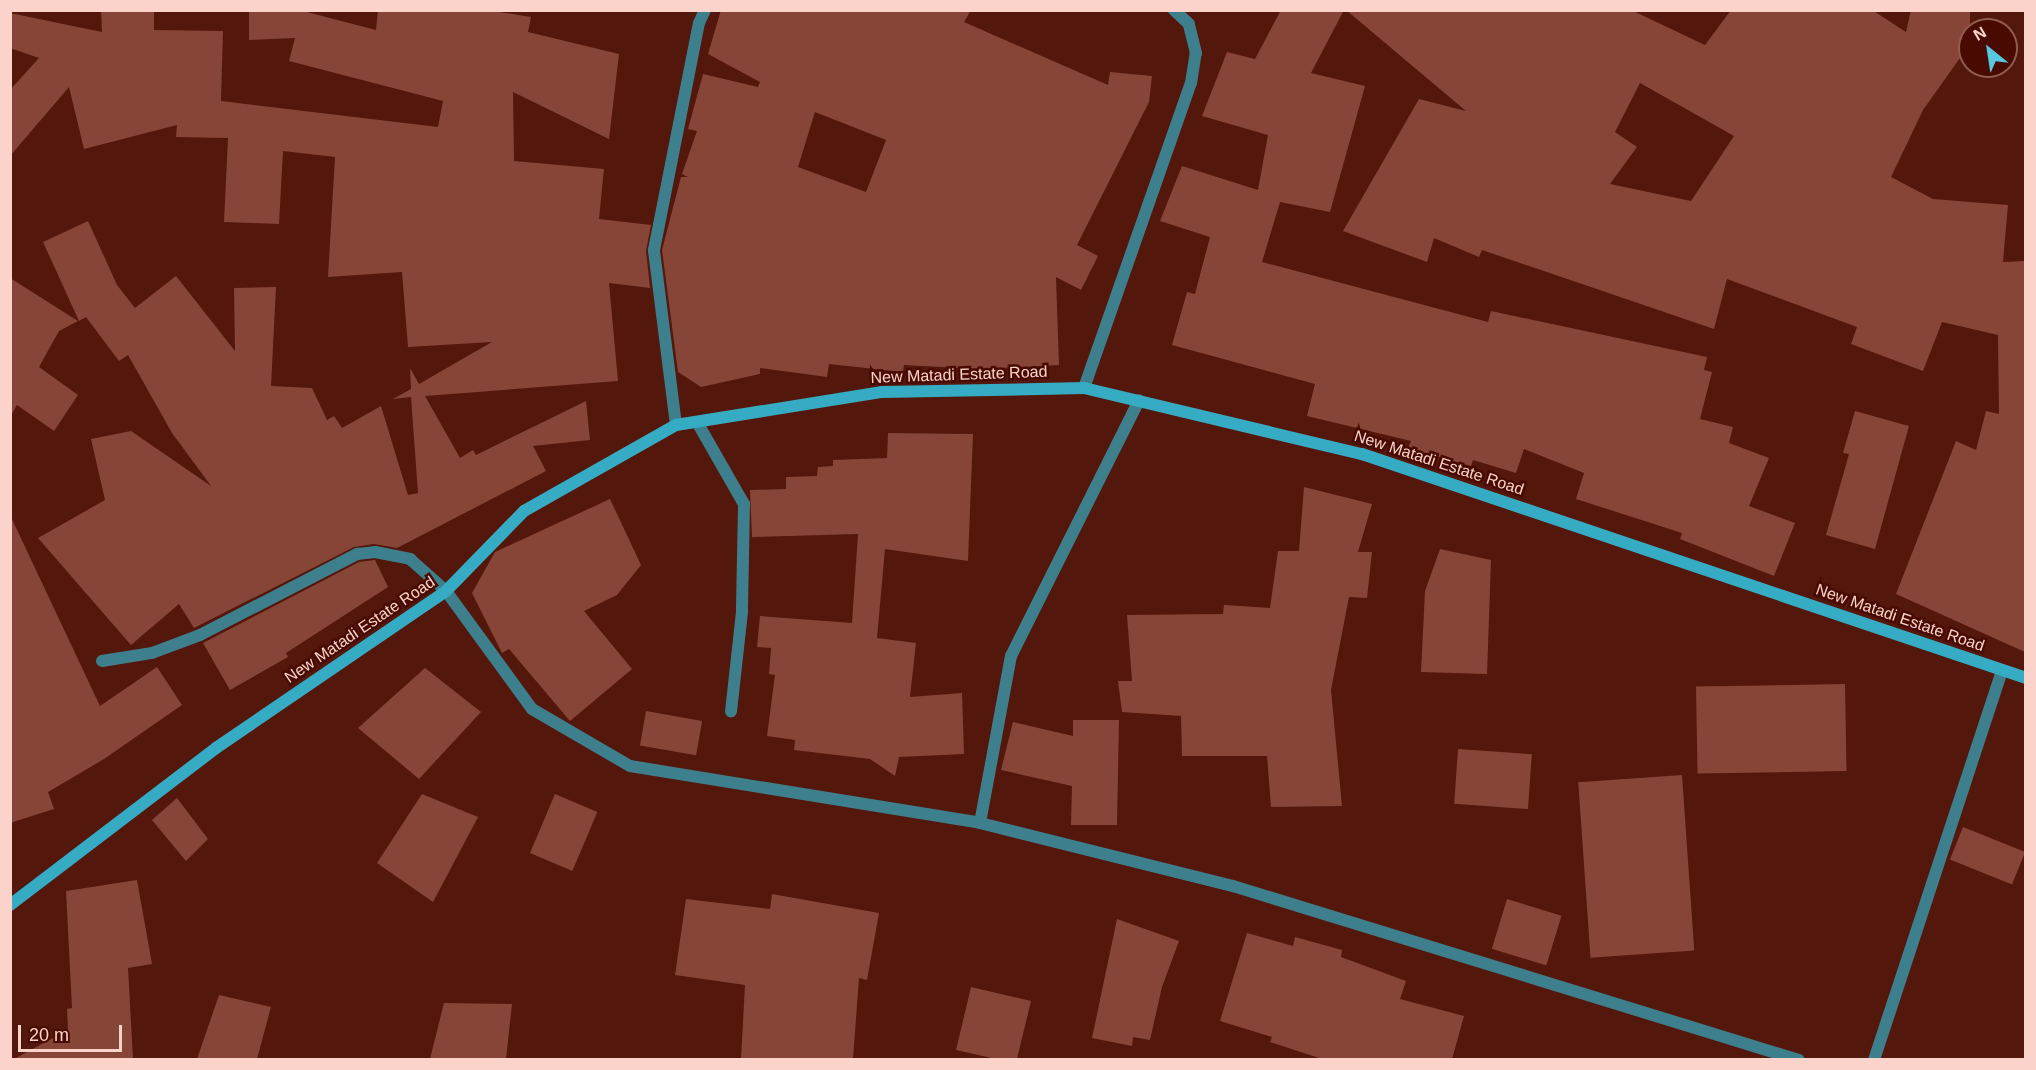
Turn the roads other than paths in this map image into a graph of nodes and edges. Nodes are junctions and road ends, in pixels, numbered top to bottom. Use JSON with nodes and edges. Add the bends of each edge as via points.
{"nodes":[{"id":1,"x":705,"y":10,"type":"edge"},
{"id":2,"x":1174,"y":10,"type":"edge"},
{"id":3,"x":1084,"y":388,"type":"junction"},
{"id":4,"x":1139,"y":400,"type":"junction"},
{"id":5,"x":697,"y":422,"type":"junction"},
{"id":6,"x":676,"y":425,"type":"junction"},
{"id":7,"x":446,"y":591,"type":"junction"},
{"id":8,"x":102,"y":661,"type":"dead end"},
{"id":9,"x":2002,"y":670,"type":"junction"},
{"id":10,"x":2025,"y":678,"type":"edge"},
{"id":11,"x":731,"y":711,"type":"dead end"},
{"id":12,"x":980,"y":822,"type":"junction"},
{"id":13,"x":10,"y":905,"type":"edge"},
{"id":14,"x":1799,"y":1059,"type":"edge"},
{"id":15,"x":1874,"y":1059,"type":"edge"}],
"edges":[{"from":1,"to":6,"type":"street","via":[[699,23],[654,249]]},
{"from":2,"to":3,"type":"street","via":[[1189,24],[1197,53],[1191,82]]},
{"from":3,"to":4,"type":"street","name":"New Matadi Estate Road"},
{"from":3,"to":5,"type":"street","name":"New Matadi Estate Road","via":[[882,392]]},
{"from":4,"to":9,"type":"street","name":"New Matadi Estate Road","via":[[1362,454]]},
{"from":4,"to":12,"type":"street","via":[[1011,656]]},
{"from":5,"to":6,"type":"street","name":"New Matadi Estate Road"},
{"from":5,"to":11,"type":"street","via":[[744,504],[742,612]]},
{"from":6,"to":7,"type":"street","name":"New Matadi Estate Road","via":[[524,511]]},
{"from":7,"to":8,"type":"street","via":[[410,559],[375,552],[357,554],[200,635],[152,653]]},
{"from":7,"to":12,"type":"street","via":[[532,709],[630,766]]},
{"from":7,"to":13,"type":"street","name":"New Matadi Estate Road","via":[[216,748]]},
{"from":9,"to":10,"type":"street","name":"New Matadi Estate Road"},
{"from":9,"to":15,"type":"street"},
{"from":12,"to":14,"type":"street","via":[[1233,886]]}]}
